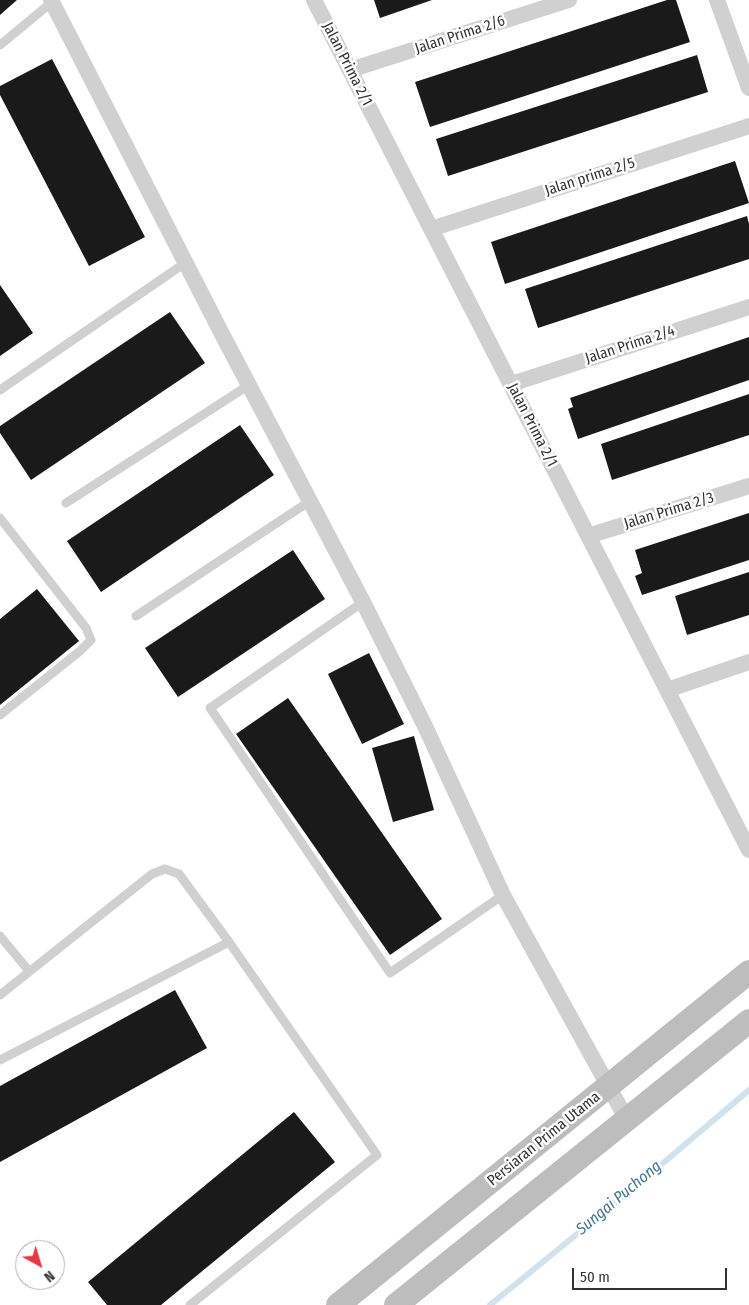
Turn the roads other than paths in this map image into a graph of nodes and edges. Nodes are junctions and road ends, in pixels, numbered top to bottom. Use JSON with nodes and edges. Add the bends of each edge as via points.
{"nodes":[{"id":1,"x":314,"y":0,"type":"edge"},
{"id":2,"x":569,"y":0,"type":"edge"},
{"id":3,"x":717,"y":0,"type":"edge"},
{"id":4,"x":51,"y":1,"type":"edge"},
{"id":5,"x":0,"y":45,"type":"edge"},
{"id":6,"x":350,"y":70,"type":"junction"},
{"id":7,"x":749,"y":88,"type":"edge"},
{"id":8,"x":749,"y":126,"type":"edge"},
{"id":9,"x":431,"y":229,"type":"junction"},
{"id":10,"x":185,"y":262,"type":"junction"},
{"id":11,"x":749,"y":306,"type":"edge"},
{"id":12,"x":511,"y":384,"type":"junction"},
{"id":13,"x":249,"y":385,"type":"junction"},
{"id":14,"x":0,"y":390,"type":"edge"},
{"id":15,"x":749,"y":486,"type":"edge"},
{"id":16,"x":310,"y":501,"type":"junction"},
{"id":17,"x":66,"y":503,"type":"dead end"},
{"id":18,"x":0,"y":518,"type":"edge"},
{"id":19,"x":588,"y":536,"type":"junction"},
{"id":20,"x":363,"y":602,"type":"junction"},
{"id":21,"x":136,"y":616,"type":"dead end"},
{"id":22,"x":749,"y":662,"type":"edge"},
{"id":23,"x":667,"y":690,"type":"junction"},
{"id":24,"x":0,"y":715,"type":"edge"},
{"id":25,"x":749,"y":850,"type":"edge"},
{"id":26,"x":503,"y":895,"type":"junction"},
{"id":27,"x":0,"y":936,"type":"edge"},
{"id":28,"x":229,"y":942,"type":"junction"},
{"id":29,"x":29,"y":971,"type":"junction"},
{"id":30,"x":749,"y":972,"type":"edge"},
{"id":31,"x":0,"y":995,"type":"edge"},
{"id":32,"x":749,"y":1021,"type":"edge"},
{"id":33,"x":0,"y":1060,"type":"edge"},
{"id":34,"x":608,"y":1087,"type":"junction"},
{"id":35,"x":627,"y":1120,"type":"junction"},
{"id":36,"x":190,"y":1305,"type":"edge"},
{"id":37,"x":338,"y":1305,"type":"edge"},
{"id":38,"x":396,"y":1305,"type":"edge"}],
"edges":[{"from":1,"to":6,"type":"street","name":"Jalan Prima 2/1"},
{"from":2,"to":6,"type":"street","name":"Jalan Prima 2/6"},
{"from":3,"to":7,"type":"street"},
{"from":4,"to":5,"type":"lane"},
{"from":4,"to":10,"type":"street"},
{"from":6,"to":9,"type":"street","name":"Jalan Prima 2/1"},
{"from":8,"to":9,"type":"street","name":"Jalan prima 2/5"},
{"from":9,"to":12,"type":"street","name":"Jalan Prima 2/1"},
{"from":10,"to":13,"type":"street"},
{"from":10,"to":14,"type":"lane"},
{"from":11,"to":12,"type":"street","name":"Jalan Prima 2/4"},
{"from":12,"to":19,"type":"street","name":"Jalan Prima 2/1"},
{"from":13,"to":16,"type":"street"},
{"from":13,"to":17,"type":"lane"},
{"from":15,"to":19,"type":"street","name":"Jalan Prima 2/3"},
{"from":16,"to":20,"type":"street"},
{"from":16,"to":21,"type":"lane"},
{"from":18,"to":24,"type":"lane","via":[[92,640]]},
{"from":19,"to":23,"type":"street","name":"Jalan Prima 2/1"},
{"from":20,"to":26,"type":"street"},
{"from":20,"to":26,"type":"lane","via":[[210,708],[390,973]]},
{"from":22,"to":23,"type":"street"},
{"from":23,"to":25,"type":"street","name":"Jalan Prima 2/1"},
{"from":26,"to":34,"type":"street"},
{"from":27,"to":29,"type":"lane"},
{"from":28,"to":29,"type":"lane","via":[[180,874],[165,869],[152,874]]},
{"from":28,"to":33,"type":"lane"},
{"from":28,"to":36,"type":"lane","via":[[377,1155]]},
{"from":29,"to":31,"type":"lane"},
{"from":30,"to":34,"type":"main road","name":"Persiaran Prima Utama"},
{"from":32,"to":35,"type":"main road"},
{"from":34,"to":35,"type":"street"},
{"from":34,"to":37,"type":"main road","name":"Persiaran Prima Utama"},
{"from":35,"to":38,"type":"main road"}]}
